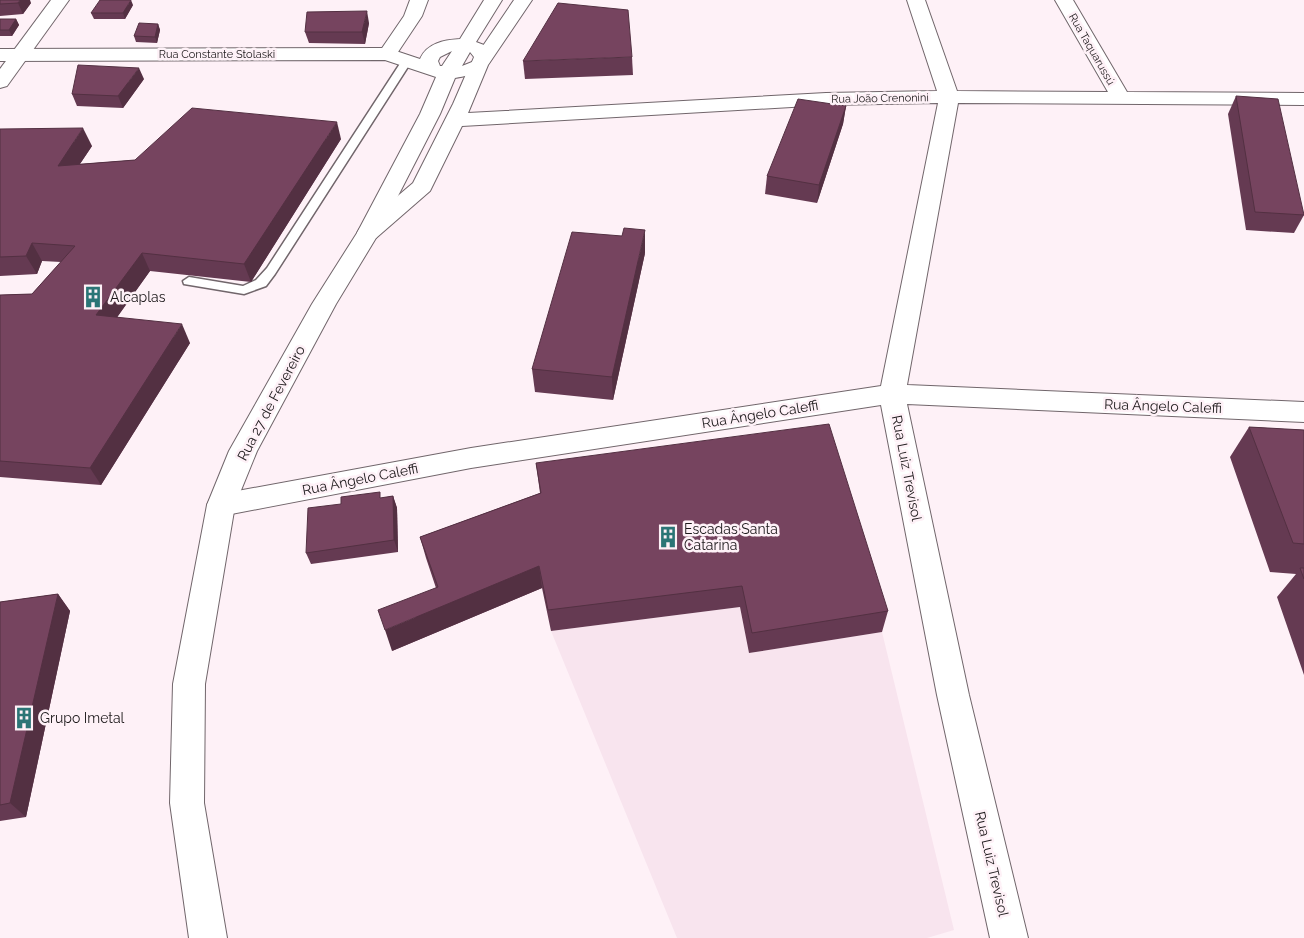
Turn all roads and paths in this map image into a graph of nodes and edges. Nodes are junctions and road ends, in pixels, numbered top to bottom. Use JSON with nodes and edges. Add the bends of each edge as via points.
{"nodes":[{"id":1,"x":60,"y":0,"type":"edge"},
{"id":2,"x":435,"y":0,"type":"edge"},
{"id":3,"x":493,"y":0,"type":"edge"},
{"id":4,"x":523,"y":0,"type":"edge"},
{"id":5,"x":916,"y":0,"type":"edge"},
{"id":6,"x":1064,"y":0,"type":"edge"},
{"id":7,"x":416,"y":8,"type":"edge"},
{"id":8,"x":463,"y":45,"type":"junction"},
{"id":9,"x":19,"y":54,"type":"junction"},
{"id":10,"x":387,"y":54,"type":"junction"},
{"id":11,"x":0,"y":55,"type":"edge"},
{"id":12,"x":408,"y":59,"type":"junction"},
{"id":13,"x":481,"y":63,"type":"junction"},
{"id":14,"x":438,"y":64,"type":"junction"},
{"id":15,"x":0,"y":82,"type":"edge"},
{"id":16,"x":949,"y":97,"type":"junction"},
{"id":17,"x":1120,"y":97,"type":"junction"},
{"id":18,"x":1304,"y":99,"type":"edge"},
{"id":19,"x":456,"y":120,"type":"junction"},
{"id":20,"x":368,"y":233,"type":"junction"},
{"id":21,"x":189,"y":280,"type":"edge"},
{"id":22,"x":892,"y":394,"type":"junction"},
{"id":23,"x":1304,"y":412,"type":"edge"},
{"id":24,"x":221,"y":505,"type":"junction"},
{"id":25,"x":208,"y":938,"type":"edge"},
{"id":26,"x":1009,"y":938,"type":"edge"}],
"edges":[{"from":1,"to":9,"type":"street"},
{"from":2,"to":7,"type":"street","via":[[431,5]]},
{"from":3,"to":8,"type":"street","name":"Rua 27 de Fevereiro"},
{"from":4,"to":13,"type":"street"},
{"from":5,"to":16,"type":"street","name":"Rua Luiz Trevisol"},
{"from":6,"to":17,"type":"street","name":"Rua Taquarussú"},
{"from":7,"to":10,"type":"street"},
{"from":8,"to":13,"type":"street","via":[[482,52]]},
{"from":8,"to":14,"type":"street","name":"Rua 27 de Fevereiro"},
{"from":8,"to":14,"type":"street","via":[[452,45]]},
{"from":9,"to":10,"type":"street","name":"Rua Constante Stolaski"},
{"from":9,"to":11,"type":"street","name":"Rua Constante Stolaski"},
{"from":9,"to":15,"type":"street"},
{"from":10,"to":12,"type":"street","name":"Rua Constante Stolaski"},
{"from":10,"to":14,"type":"street"},
{"from":12,"to":14,"type":"street","name":"Rua Constante Stolaski"},
{"from":12,"to":21,"type":"lane","via":[[261,283],[244,290]]},
{"from":13,"to":14,"type":"street","via":[[465,72]]},
{"from":13,"to":19,"type":"street"},
{"from":14,"to":20,"type":"street","name":"Rua 27 de Fevereiro","via":[[430,114]]},
{"from":16,"to":17,"type":"street","name":"Rua João Crenonini"},
{"from":16,"to":19,"type":"street","name":"Rua João Crenonini","via":[[826,99]]},
{"from":16,"to":22,"type":"street","name":"Rua Luiz Trevisol"},
{"from":17,"to":18,"type":"street","name":"Rua João Crenonini"},
{"from":19,"to":20,"type":"street","via":[[422,186]]},
{"from":20,"to":24,"type":"street","name":"Rua 27 de Fevereiro","via":[[324,304],[243,450]]},
{"from":22,"to":23,"type":"street","name":"Rua Ângelo Caleffi"},
{"from":22,"to":24,"type":"street","name":"Rua Ângelo Caleffi","via":[[471,458]]},
{"from":22,"to":26,"type":"street","name":"Rua Luiz Trevisol","via":[[953,695]]},
{"from":24,"to":25,"type":"street","name":"Rua 27 de Fevereiro","via":[[189,684],[187,803]]}]}
